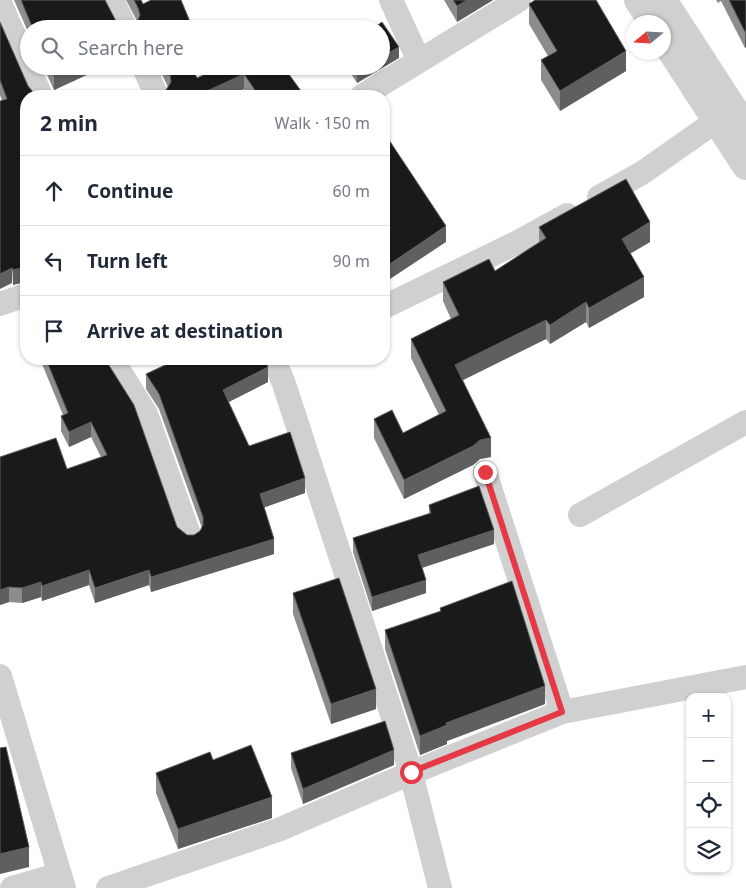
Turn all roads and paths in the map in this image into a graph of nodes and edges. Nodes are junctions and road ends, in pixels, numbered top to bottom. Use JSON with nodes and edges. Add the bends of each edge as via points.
{"nodes":[{"id":1,"x":112,"y":0,"type":"edge"},
{"id":2,"x":391,"y":0,"type":"edge"},
{"id":3,"x":519,"y":0,"type":"edge"},
{"id":4,"x":638,"y":0,"type":"edge"},
{"id":5,"x":663,"y":0,"type":"edge"},
{"id":6,"x":0,"y":3,"type":"edge"},
{"id":7,"x":648,"y":15,"type":"edge"},
{"id":8,"x":122,"y":20,"type":"edge"},
{"id":9,"x":20,"y":48,"type":"edge"},
{"id":10,"x":671,"y":51,"type":"edge"},
{"id":11,"x":419,"y":60,"type":"junction"},
{"id":12,"x":32,"y":75,"type":"edge"},
{"id":13,"x":147,"y":75,"type":"edge"},
{"id":14,"x":38,"y":90,"type":"edge"},
{"id":15,"x":154,"y":90,"type":"edge"},
{"id":16,"x":372,"y":90,"type":"edge"},
{"id":17,"x":716,"y":121,"type":"junction"},
{"id":18,"x":746,"y":128,"type":"edge"},
{"id":19,"x":746,"y":166,"type":"edge"},
{"id":20,"x":20,"y":297,"type":"edge"},
{"id":21,"x":0,"y":304,"type":"edge"},
{"id":22,"x":390,"y":304,"type":"edge"},
{"id":23,"x":116,"y":365,"type":"edge"},
{"id":24,"x":278,"y":365,"type":"edge"},
{"id":25,"x":746,"y":422,"type":"edge"},
{"id":26,"x":485,"y":472,"type":"dead end"},
{"id":27,"x":580,"y":516,"type":"dead end"},
{"id":28,"x":190,"y":537,"type":"edge"},
{"id":29,"x":0,"y":676,"type":"edge"},
{"id":30,"x":746,"y":677,"type":"edge"},
{"id":31,"x":562,"y":712,"type":"junction"},
{"id":32,"x":7,"y":722,"type":"edge"},
{"id":33,"x":411,"y":772,"type":"junction"},
{"id":34,"x":62,"y":881,"type":"edge"},
{"id":35,"x":12,"y":888,"type":"edge"},
{"id":36,"x":108,"y":888,"type":"edge"},
{"id":37,"x":440,"y":888,"type":"edge"}],
"edges":[{"from":1,"to":8,"type":"street"},
{"from":2,"to":11,"type":"street"},
{"from":3,"to":11,"type":"street"},
{"from":4,"to":7,"type":"street"},
{"from":5,"to":18,"type":"street"},
{"from":6,"to":9,"type":"street"},
{"from":10,"to":17,"type":"street"},
{"from":11,"to":16,"type":"street"},
{"from":12,"to":14,"type":"street"},
{"from":13,"to":15,"type":"street"},
{"from":17,"to":19,"type":"street"},
{"from":17,"to":22,"type":"street","via":[[642,173],[518,242]]},
{"from":20,"to":21,"type":"street"},
{"from":23,"to":28,"type":"street","via":[[146,414]]},
{"from":24,"to":33,"type":"street"},
{"from":25,"to":27,"type":"street"},
{"from":26,"to":31,"type":"street"},
{"from":29,"to":32,"type":"street"},
{"from":30,"to":31,"type":"street"},
{"from":31,"to":33,"type":"street"},
{"from":32,"to":34,"type":"street"},
{"from":33,"to":36,"type":"street","via":[[278,830]]},
{"from":33,"to":37,"type":"street"},
{"from":34,"to":35,"type":"street"}]}
